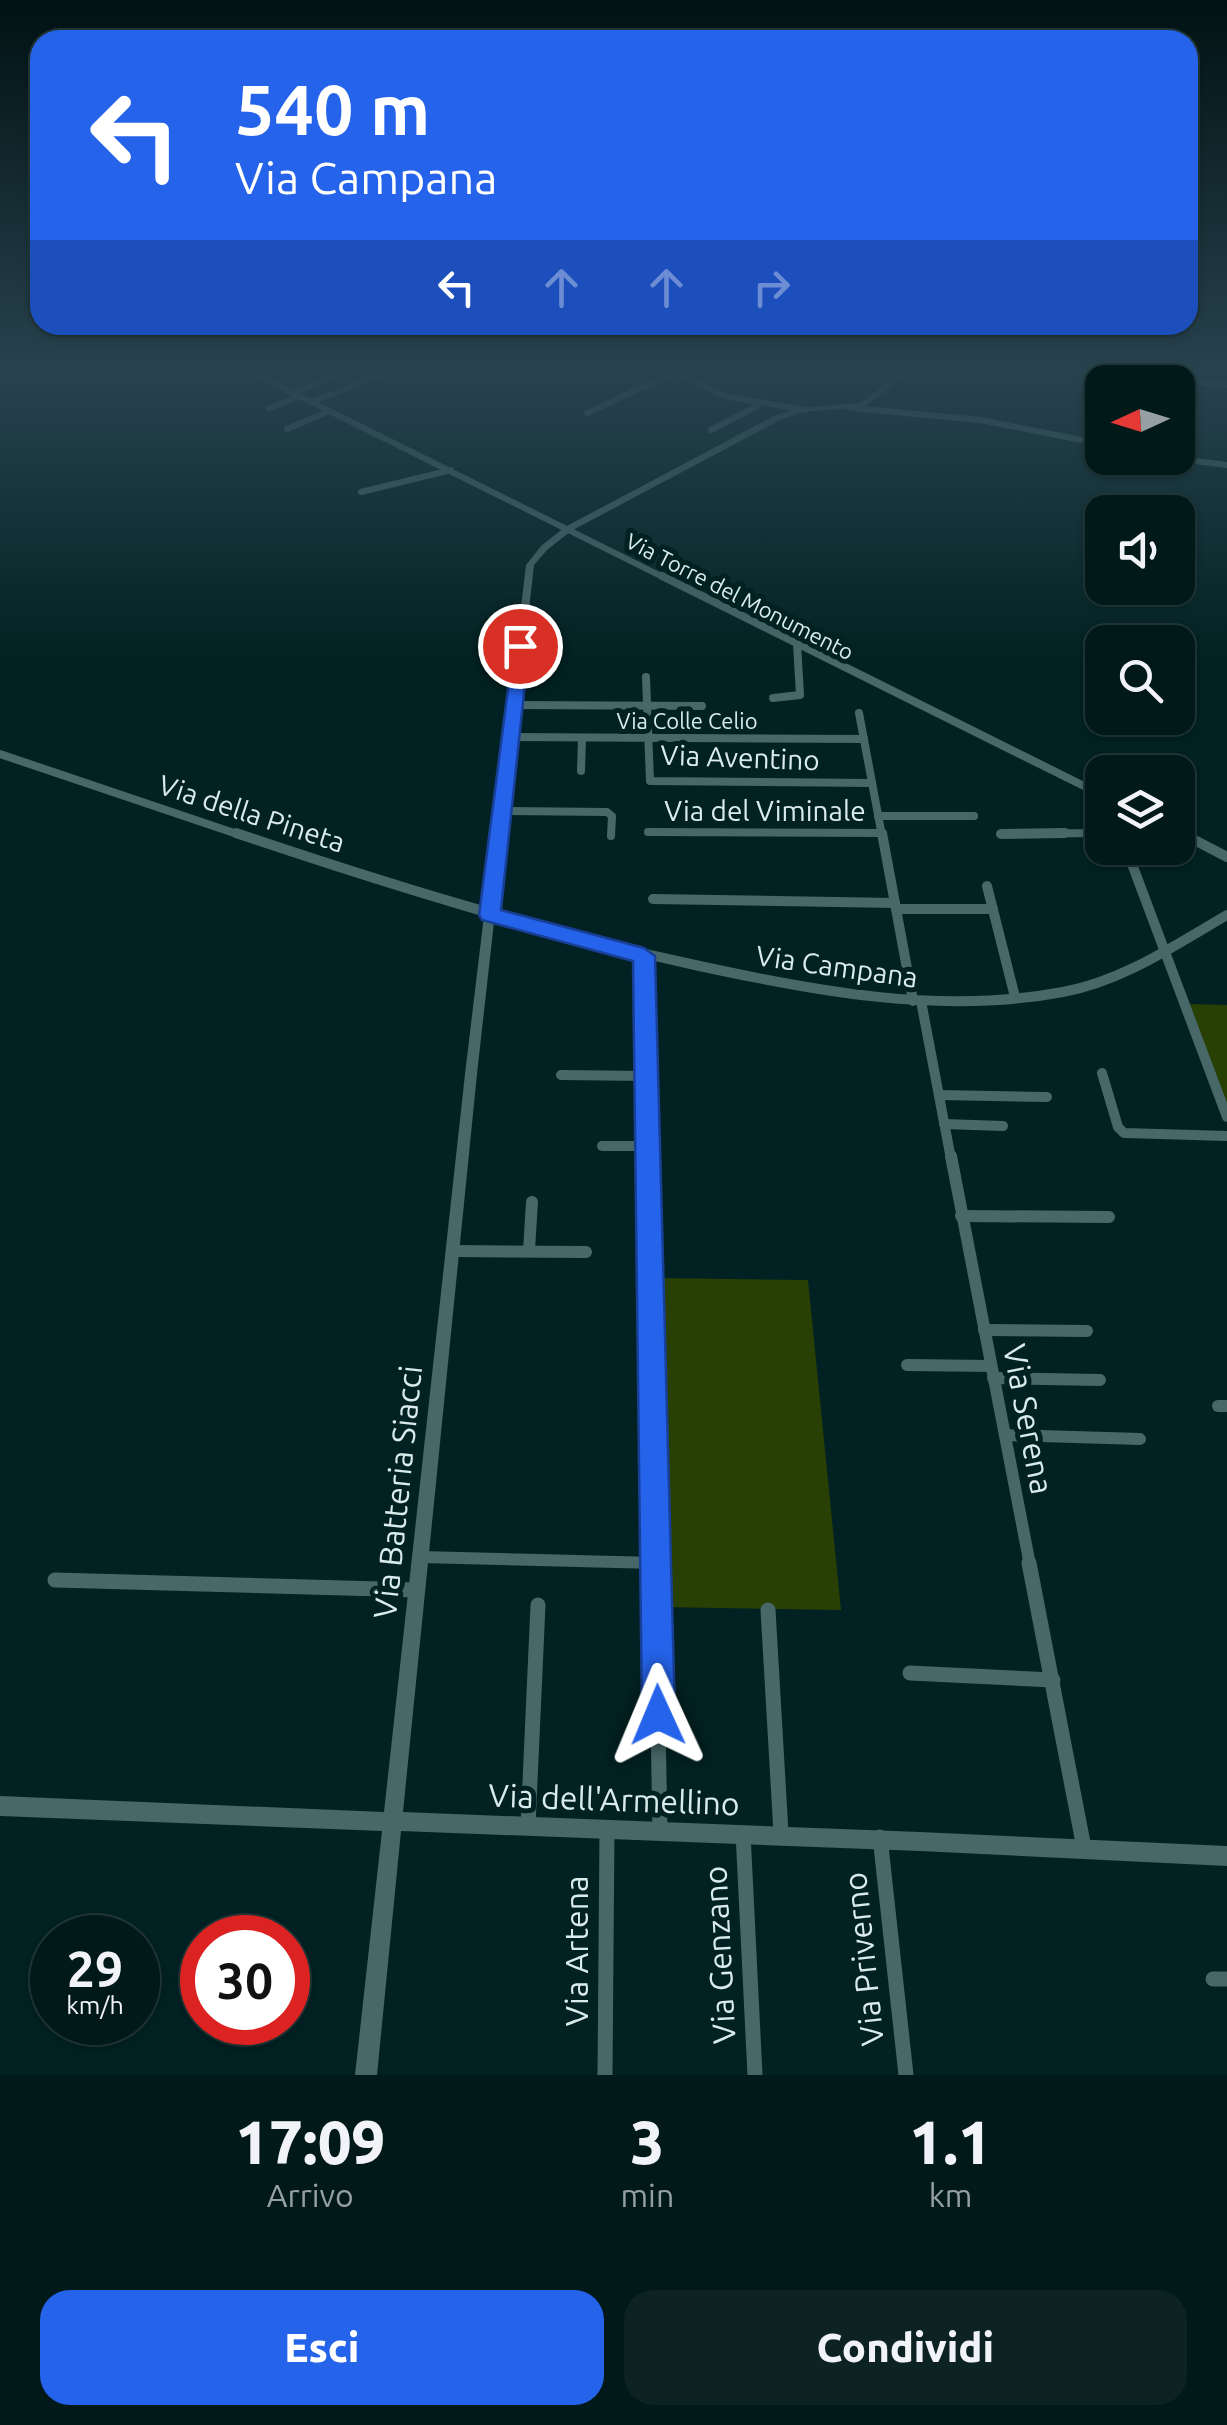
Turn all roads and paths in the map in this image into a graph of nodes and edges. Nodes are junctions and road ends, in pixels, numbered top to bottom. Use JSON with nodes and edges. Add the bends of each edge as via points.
{"nodes":[{"id":1,"x":448,"y":471,"type":"edge"},
{"id":2,"x":453,"y":471,"type":"edge"},
{"id":3,"x":678,"y":471,"type":"edge"},
{"id":4,"x":361,"y":492,"type":"dead end"},
{"id":5,"x":568,"y":529,"type":"junction"},
{"id":6,"x":797,"y":644,"type":"junction"},
{"id":7,"x":646,"y":677,"type":"dead end"},
{"id":8,"x":773,"y":698,"type":"dead end"},
{"id":9,"x":514,"y":705,"type":"junction"},
{"id":10,"x":646,"y":706,"type":"junction"},
{"id":11,"x":702,"y":706,"type":"dead end"},
{"id":12,"x":859,"y":712,"type":"dead end"},
{"id":13,"x":510,"y":737,"type":"junction"},
{"id":14,"x":582,"y":738,"type":"junction"},
{"id":15,"x":647,"y":738,"type":"junction"},
{"id":16,"x":864,"y":739,"type":"junction"},
{"id":17,"x":0,"y":754,"type":"edge"},
{"id":18,"x":581,"y":772,"type":"dead end"},
{"id":19,"x":872,"y":782,"type":"junction"},
{"id":20,"x":1085,"y":787,"type":"edge"},
{"id":21,"x":503,"y":811,"type":"junction"},
{"id":22,"x":878,"y":816,"type":"junction"},
{"id":23,"x":974,"y":816,"type":"dead end"},
{"id":24,"x":648,"y":832,"type":"dead end"},
{"id":25,"x":1085,"y":832,"type":"edge"},
{"id":26,"x":882,"y":833,"type":"junction"},
{"id":27,"x":1001,"y":834,"type":"dead end"},
{"id":28,"x":612,"y":836,"type":"dead end"},
{"id":29,"x":1195,"y":841,"type":"edge"},
{"id":30,"x":1227,"y":857,"type":"edge"},
{"id":31,"x":1132,"y":865,"type":"edge"},
{"id":32,"x":986,"y":886,"type":"dead end"},
{"id":33,"x":653,"y":899,"type":"dead end"},
{"id":34,"x":895,"y":906,"type":"junction"},
{"id":35,"x":992,"y":909,"type":"junction"},
{"id":36,"x":490,"y":915,"type":"junction"},
{"id":37,"x":1227,"y":916,"type":"edge"},
{"id":38,"x":1163,"y":950,"type":"junction"},
{"id":39,"x":644,"y":956,"type":"junction"},
{"id":40,"x":1015,"y":997,"type":"junction"},
{"id":41,"x":917,"y":1001,"type":"junction"},
{"id":42,"x":1102,"y":1073,"type":"dead end"},
{"id":43,"x":561,"y":1075,"type":"dead end"},
{"id":44,"x":647,"y":1076,"type":"junction"},
{"id":45,"x":938,"y":1096,"type":"junction"},
{"id":46,"x":1047,"y":1097,"type":"dead end"},
{"id":47,"x":1227,"y":1117,"type":"edge"},
{"id":48,"x":944,"y":1124,"type":"junction"},
{"id":49,"x":1002,"y":1126,"type":"dead end"},
{"id":50,"x":1227,"y":1136,"type":"edge"},
{"id":51,"x":602,"y":1146,"type":"dead end"},
{"id":52,"x":649,"y":1146,"type":"junction"},
{"id":53,"x":532,"y":1202,"type":"dead end"},
{"id":54,"x":961,"y":1216,"type":"junction"},
{"id":55,"x":1110,"y":1217,"type":"dead end"},
{"id":56,"x":529,"y":1250,"type":"junction"},
{"id":57,"x":452,"y":1251,"type":"junction"},
{"id":58,"x":586,"y":1252,"type":"dead end"},
{"id":59,"x":984,"y":1330,"type":"junction"},
{"id":60,"x":1087,"y":1331,"type":"dead end"},
{"id":61,"x":907,"y":1365,"type":"dead end"},
{"id":62,"x":992,"y":1372,"type":"junction"},
{"id":63,"x":1100,"y":1380,"type":"dead end"},
{"id":64,"x":1004,"y":1435,"type":"junction"},
{"id":65,"x":1140,"y":1438,"type":"dead end"},
{"id":66,"x":420,"y":1557,"type":"junction"},
{"id":67,"x":656,"y":1563,"type":"junction"},
{"id":68,"x":54,"y":1580,"type":"dead end"},
{"id":69,"x":416,"y":1590,"type":"junction"},
{"id":70,"x":538,"y":1605,"type":"dead end"},
{"id":71,"x":768,"y":1610,"type":"dead end"},
{"id":72,"x":910,"y":1673,"type":"dead end"},
{"id":73,"x":1052,"y":1680,"type":"junction"},
{"id":74,"x":0,"y":1806,"type":"edge"},
{"id":75,"x":393,"y":1824,"type":"junction"},
{"id":76,"x":528,"y":1826,"type":"junction"},
{"id":77,"x":607,"y":1828,"type":"junction"},
{"id":78,"x":660,"y":1829,"type":"junction"},
{"id":79,"x":742,"y":1833,"type":"junction"},
{"id":80,"x":781,"y":1833,"type":"junction"},
{"id":81,"x":880,"y":1837,"type":"junction"},
{"id":82,"x":1084,"y":1848,"type":"junction"},
{"id":83,"x":1227,"y":1856,"type":"edge"},
{"id":84,"x":366,"y":2075,"type":"edge"},
{"id":85,"x":605,"y":2075,"type":"edge"},
{"id":86,"x":756,"y":2075,"type":"edge"},
{"id":87,"x":906,"y":2075,"type":"edge"}],
"edges":[{"from":1,"to":4,"type":"street"},
{"from":2,"to":5,"type":"street","name":"Via Torre del Monumento"},
{"from":3,"to":5,"type":"street","name":"Via Batteria Siacci"},
{"from":5,"to":6,"type":"street","name":"Via Torre del Monumento"},
{"from":5,"to":9,"type":"street","name":"Via Batteria Siacci","via":[[530,565]]},
{"from":6,"to":8,"type":"street","via":[[800,695]]},
{"from":6,"to":20,"type":"street","name":"Via Torre del Monumento"},
{"from":7,"to":10,"type":"street","name":"Via Aventino"},
{"from":9,"to":10,"type":"street"},
{"from":9,"to":13,"type":"street","name":"Via Batteria Siacci"},
{"from":10,"to":11,"type":"street"},
{"from":10,"to":15,"type":"street","name":"Via Aventino"},
{"from":12,"to":16,"type":"street","name":"Via Serena"},
{"from":13,"to":14,"type":"street","name":"Via Colle Celio"},
{"from":13,"to":21,"type":"street","name":"Via Batteria Siacci"},
{"from":14,"to":15,"type":"street","name":"Via Colle Celio"},
{"from":14,"to":18,"type":"street"},
{"from":15,"to":16,"type":"street","name":"Via Colle Celio"},
{"from":15,"to":19,"type":"street","name":"Via Aventino","via":[[651,782]]},
{"from":16,"to":19,"type":"street","name":"Via Serena"},
{"from":17,"to":36,"type":"street","name":"Via della Pineta"},
{"from":19,"to":22,"type":"street","name":"Via Serena"},
{"from":21,"to":28,"type":"street","via":[[607,812]]},
{"from":21,"to":36,"type":"street","name":"Via Batteria Siacci"},
{"from":22,"to":23,"type":"street"},
{"from":22,"to":26,"type":"street","name":"Via Serena"},
{"from":24,"to":26,"type":"street","name":"Via del Viminale"},
{"from":25,"to":27,"type":"street"},
{"from":26,"to":34,"type":"street","name":"Via Serena"},
{"from":29,"to":30,"type":"street"},
{"from":31,"to":38,"type":"street"},
{"from":32,"to":35,"type":"street"},
{"from":33,"to":34,"type":"street"},
{"from":34,"to":35,"type":"street"},
{"from":34,"to":41,"type":"street","name":"Via Serena"},
{"from":35,"to":40,"type":"street"},
{"from":36,"to":39,"type":"street","name":"Via Campana"},
{"from":36,"to":57,"type":"street","name":"Via Batteria Siacci"},
{"from":37,"to":38,"type":"street","name":"Via Campana"},
{"from":38,"to":40,"type":"street","name":"Via Campana","via":[[1099,982]]},
{"from":38,"to":47,"type":"street"},
{"from":39,"to":41,"type":"street","name":"Via Campana","via":[[849,995]]},
{"from":39,"to":44,"type":"street"},
{"from":40,"to":41,"type":"street","name":"Via Campana"},
{"from":41,"to":45,"type":"street","name":"Via Serena"},
{"from":42,"to":50,"type":"street","via":[[1124,1133]]},
{"from":43,"to":44,"type":"street"},
{"from":44,"to":52,"type":"street"},
{"from":45,"to":46,"type":"street"},
{"from":45,"to":48,"type":"street","name":"Via Serena"},
{"from":48,"to":49,"type":"street"},
{"from":48,"to":54,"type":"street","name":"Via Serena"},
{"from":51,"to":52,"type":"street"},
{"from":52,"to":67,"type":"street"},
{"from":53,"to":56,"type":"street"},
{"from":54,"to":55,"type":"street"},
{"from":54,"to":59,"type":"street","name":"Via Serena"},
{"from":56,"to":57,"type":"street"},
{"from":56,"to":58,"type":"street"},
{"from":57,"to":66,"type":"street","name":"Via Batteria Siacci"},
{"from":59,"to":60,"type":"street"},
{"from":59,"to":62,"type":"street","name":"Via Serena"},
{"from":61,"to":62,"type":"street"},
{"from":62,"to":63,"type":"street"},
{"from":62,"to":64,"type":"street","name":"Via Serena"},
{"from":64,"to":65,"type":"street"},
{"from":64,"to":73,"type":"street","name":"Via Serena"},
{"from":66,"to":67,"type":"street"},
{"from":66,"to":69,"type":"street","name":"Via Batteria Siacci"},
{"from":67,"to":78,"type":"street"},
{"from":68,"to":69,"type":"street"},
{"from":69,"to":75,"type":"street","name":"Via Batteria Siacci"},
{"from":70,"to":76,"type":"street"},
{"from":71,"to":80,"type":"street"},
{"from":72,"to":73,"type":"street"},
{"from":73,"to":82,"type":"street","name":"Via Serena"},
{"from":74,"to":75,"type":"street","name":"Via dell'Armellino"},
{"from":75,"to":76,"type":"street","name":"Via dell'Armellino"},
{"from":75,"to":84,"type":"street","name":"Via Batteria Siacci"},
{"from":76,"to":77,"type":"street","name":"Via dell'Armellino"},
{"from":77,"to":78,"type":"street","name":"Via dell'Armellino"},
{"from":77,"to":85,"type":"street","name":"Via Artena"},
{"from":78,"to":79,"type":"street","name":"Via dell'Armellino"},
{"from":79,"to":80,"type":"street","name":"Via dell'Armellino"},
{"from":79,"to":86,"type":"street","name":"Via Genzano"},
{"from":80,"to":81,"type":"street","name":"Via dell'Armellino"},
{"from":81,"to":82,"type":"street","name":"Via dell'Armellino"},
{"from":81,"to":87,"type":"street","name":"Via Priverno"},
{"from":82,"to":83,"type":"street","name":"Via dell'Armellino"}]}
